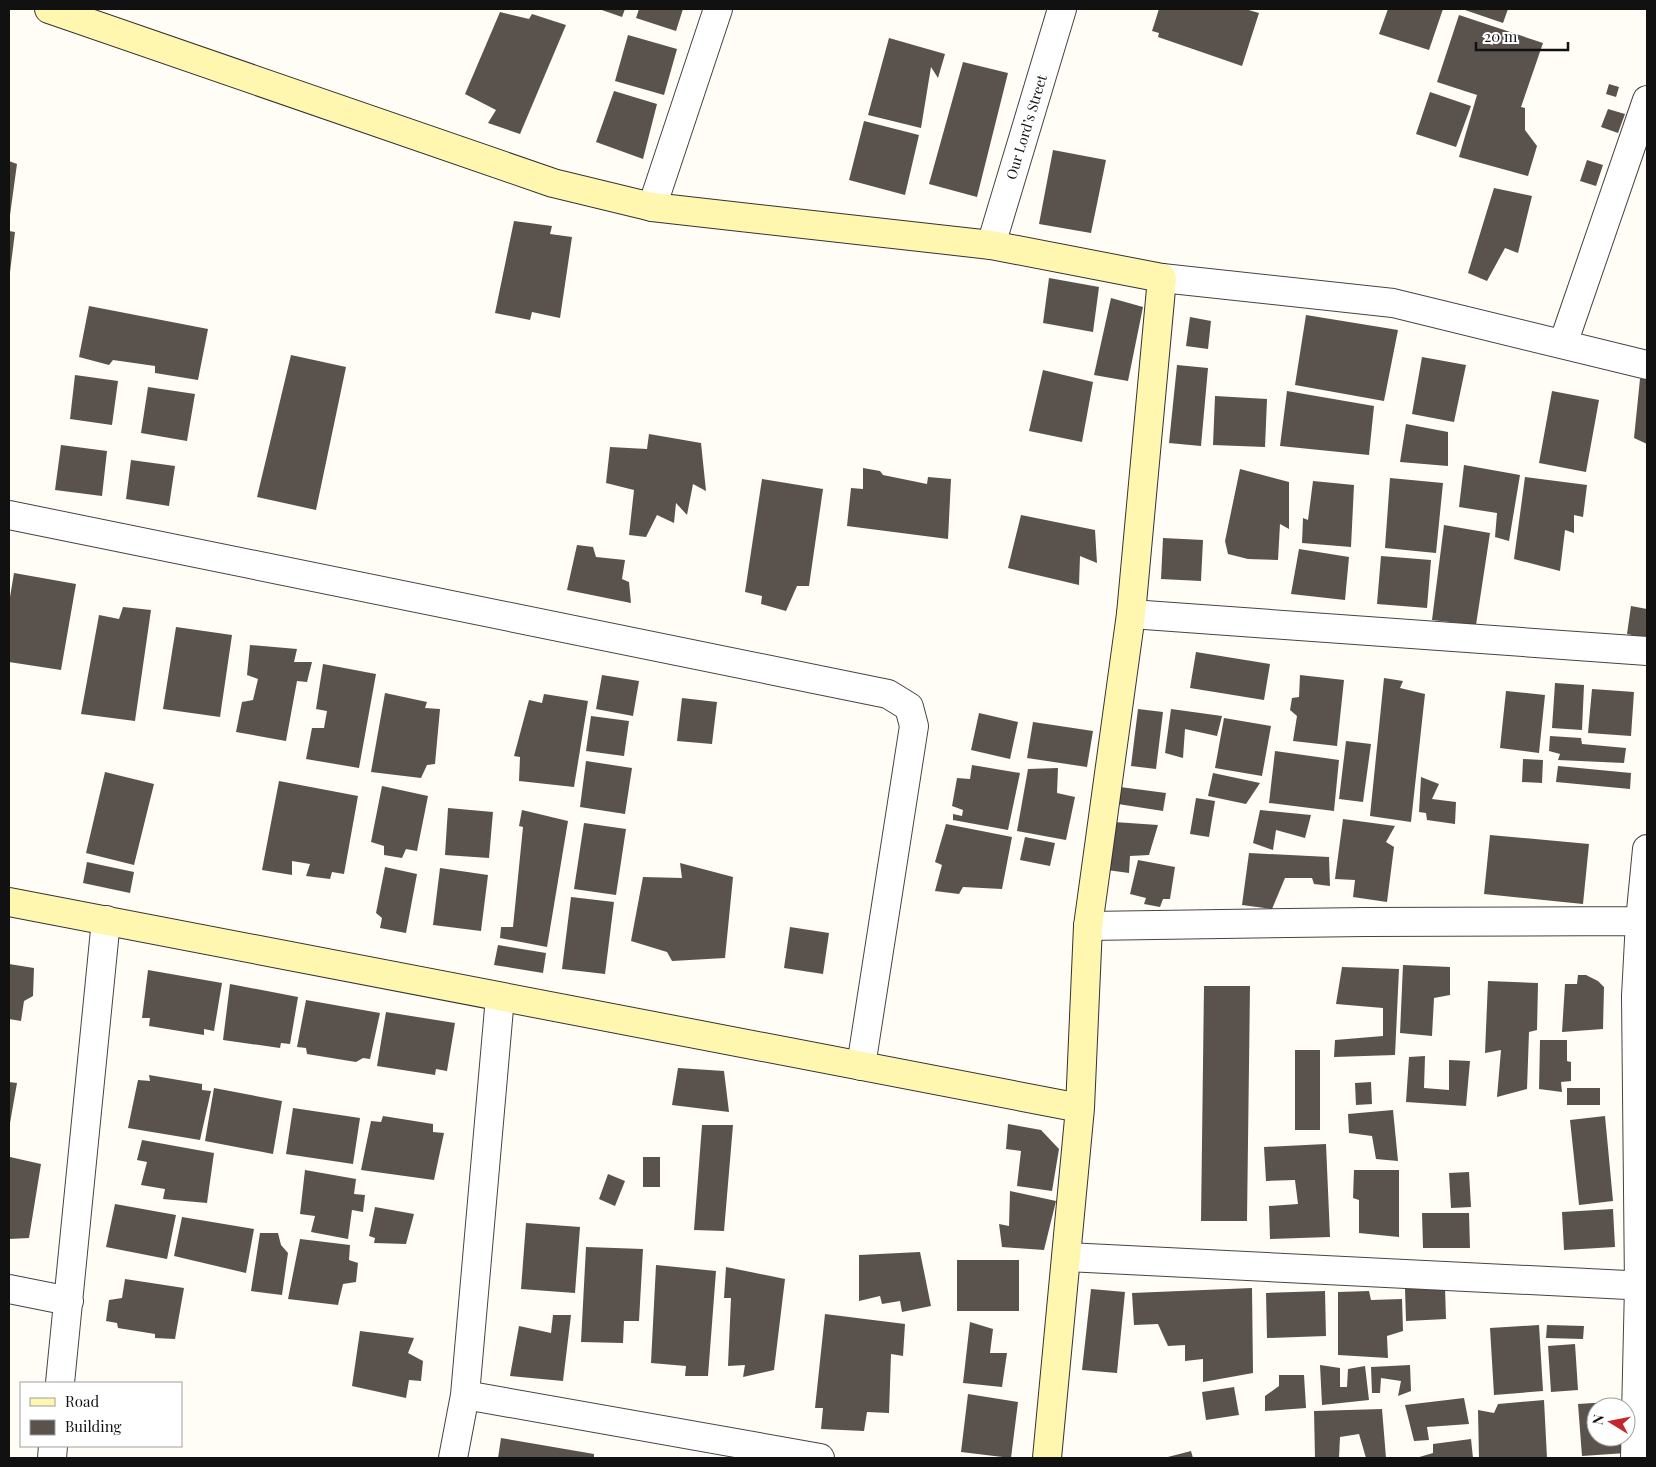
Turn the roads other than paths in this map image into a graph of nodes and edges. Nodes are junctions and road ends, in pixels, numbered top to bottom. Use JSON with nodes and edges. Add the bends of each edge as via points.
{"nodes":[{"id":1,"x":49,"y":9,"type":"edge"},
{"id":2,"x":718,"y":9,"type":"edge"},
{"id":3,"x":1062,"y":9,"type":"edge"},
{"id":4,"x":1647,"y":100,"type":"edge"},
{"id":5,"x":652,"y":207,"type":"junction"},
{"id":6,"x":991,"y":245,"type":"junction"},
{"id":7,"x":1162,"y":278,"type":"junction"},
{"id":8,"x":1563,"y":344,"type":"junction"},
{"id":9,"x":1647,"y":365,"type":"edge"},
{"id":10,"x":9,"y":515,"type":"edge"},
{"id":11,"x":1131,"y":614,"type":"junction"},
{"id":12,"x":1647,"y":650,"type":"edge"},
{"id":13,"x":1647,"y":849,"type":"edge"},
{"id":14,"x":9,"y":902,"type":"edge"},
{"id":15,"x":106,"y":920,"type":"junction"},
{"id":16,"x":1640,"y":921,"type":"junction"},
{"id":17,"x":1088,"y":926,"type":"junction"},
{"id":18,"x":1642,"y":996,"type":"edge"},
{"id":19,"x":500,"y":997,"type":"junction"},
{"id":20,"x":861,"y":1066,"type":"junction"},
{"id":21,"x":1080,"y":1108,"type":"junction"},
{"id":22,"x":1067,"y":1257,"type":"junction"},
{"id":23,"x":1643,"y":1286,"type":"edge"},
{"id":24,"x":9,"y":1289,"type":"edge"},
{"id":25,"x":69,"y":1301,"type":"junction"},
{"id":26,"x":60,"y":1382,"type":"edge"},
{"id":27,"x":465,"y":1394,"type":"junction"},
{"id":28,"x":453,"y":1458,"type":"edge"},
{"id":29,"x":820,"y":1458,"type":"edge"},
{"id":30,"x":1047,"y":1458,"type":"edge"},
{"id":31,"x":1635,"y":1458,"type":"edge"}],
"edges":[{"from":1,"to":5,"type":"street","via":[[553,183]]},
{"from":2,"to":5,"type":"street"},
{"from":3,"to":6,"type":"street","name":"Our Lord’s Street"},
{"from":4,"to":8,"type":"street"},
{"from":5,"to":6,"type":"street"},
{"from":6,"to":7,"type":"street"},
{"from":7,"to":8,"type":"street","via":[[1392,303]]},
{"from":7,"to":11,"type":"street"},
{"from":8,"to":9,"type":"street"},
{"from":10,"to":20,"type":"street","via":[[888,694],[909,707],[914,726]]},
{"from":11,"to":12,"type":"street"},
{"from":11,"to":17,"type":"street"},
{"from":13,"to":16,"type":"street"},
{"from":14,"to":15,"type":"street"},
{"from":15,"to":19,"type":"street"},
{"from":15,"to":25,"type":"street"},
{"from":16,"to":17,"type":"street"},
{"from":16,"to":18,"type":"street"},
{"from":17,"to":21,"type":"street"},
{"from":18,"to":23,"type":"street"},
{"from":19,"to":20,"type":"street"},
{"from":19,"to":27,"type":"street"},
{"from":20,"to":21,"type":"street"},
{"from":21,"to":22,"type":"street"},
{"from":22,"to":23,"type":"street"},
{"from":22,"to":30,"type":"street"},
{"from":23,"to":31,"type":"street"},
{"from":24,"to":25,"type":"street"},
{"from":25,"to":26,"type":"street"},
{"from":27,"to":28,"type":"street"},
{"from":27,"to":29,"type":"street"}]}
